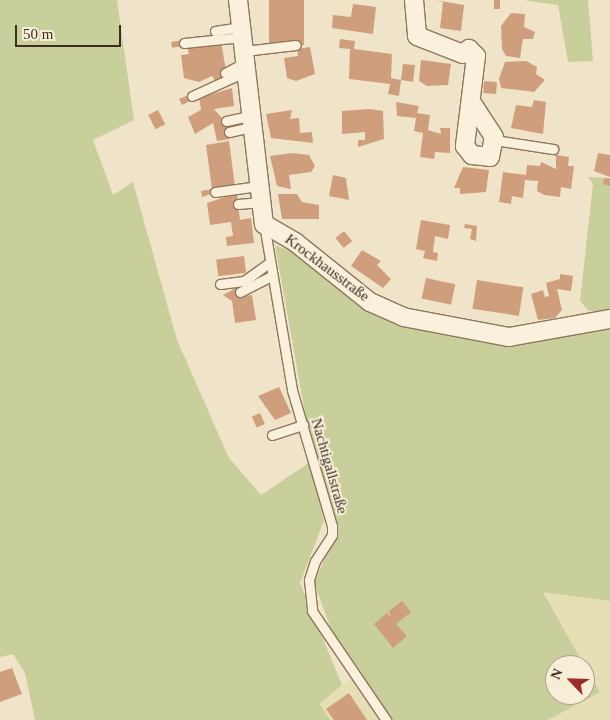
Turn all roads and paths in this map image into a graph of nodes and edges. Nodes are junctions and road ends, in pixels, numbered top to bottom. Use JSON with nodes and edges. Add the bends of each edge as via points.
{"nodes":[{"id":1,"x":238,"y":0,"type":"edge"},
{"id":2,"x":414,"y":0,"type":"edge"},
{"id":3,"x":215,"y":31,"type":"dead end"},
{"id":4,"x":184,"y":43,"type":"dead end"},
{"id":5,"x":296,"y":45,"type":"dead end"},
{"id":6,"x":244,"y":49,"type":"junction"},
{"id":7,"x":225,"y":73,"type":"dead end"},
{"id":8,"x":192,"y":96,"type":"dead end"},
{"id":9,"x":473,"y":105,"type":"junction"},
{"id":10,"x":226,"y":120,"type":"dead end"},
{"id":11,"x":250,"y":121,"type":"junction"},
{"id":12,"x":229,"y":132,"type":"dead end"},
{"id":13,"x":494,"y":140,"type":"junction"},
{"id":14,"x":553,"y":149,"type":"dead end"},
{"id":15,"x":215,"y":192,"type":"dead end"},
{"id":16,"x":260,"y":194,"type":"junction"},
{"id":17,"x":238,"y":204,"type":"dead end"},
{"id":18,"x":264,"y":224,"type":"junction"},
{"id":19,"x":270,"y":263,"type":"junction"},
{"id":20,"x":271,"y":276,"type":"junction"},
{"id":21,"x":220,"y":284,"type":"dead end"},
{"id":22,"x":240,"y":292,"type":"dead end"},
{"id":23,"x":610,"y":319,"type":"edge"},
{"id":24,"x":302,"y":424,"type":"junction"},
{"id":25,"x":272,"y":435,"type":"dead end"},
{"id":26,"x":386,"y":720,"type":"edge"}],
"edges":[{"from":1,"to":6,"type":"street"},
{"from":2,"to":9,"type":"street","via":[[417,36],[468,57]]},
{"from":3,"to":6,"type":"lane"},
{"from":4,"to":6,"type":"lane"},
{"from":5,"to":6,"type":"lane"},
{"from":6,"to":7,"type":"lane"},
{"from":6,"to":8,"type":"lane"},
{"from":6,"to":11,"type":"street"},
{"from":9,"to":13,"type":"street"},
{"from":9,"to":13,"type":"street","via":[[465,146],[472,155],[490,157]]},
{"from":10,"to":11,"type":"lane"},
{"from":11,"to":12,"type":"lane"},
{"from":11,"to":16,"type":"street"},
{"from":13,"to":14,"type":"lane"},
{"from":15,"to":16,"type":"lane"},
{"from":16,"to":17,"type":"lane"},
{"from":16,"to":18,"type":"street"},
{"from":18,"to":19,"type":"lane","name":"Nachtigallstraße"},
{"from":18,"to":23,"type":"street","name":"Krockhausstraße","via":[[295,242],[370,302],[403,317],[509,337]]},
{"from":19,"to":20,"type":"lane","name":"Nachtigallstraße"},
{"from":19,"to":21,"type":"lane","via":[[244,281]]},
{"from":20,"to":22,"type":"lane"},
{"from":20,"to":24,"type":"lane","name":"Nachtigallstraße","via":[[292,390]]},
{"from":24,"to":25,"type":"lane"},
{"from":24,"to":26,"type":"lane","name":"Nachtigallstraße","via":[[332,526],[332,535],[315,561],[309,580],[312,611]]}]}
